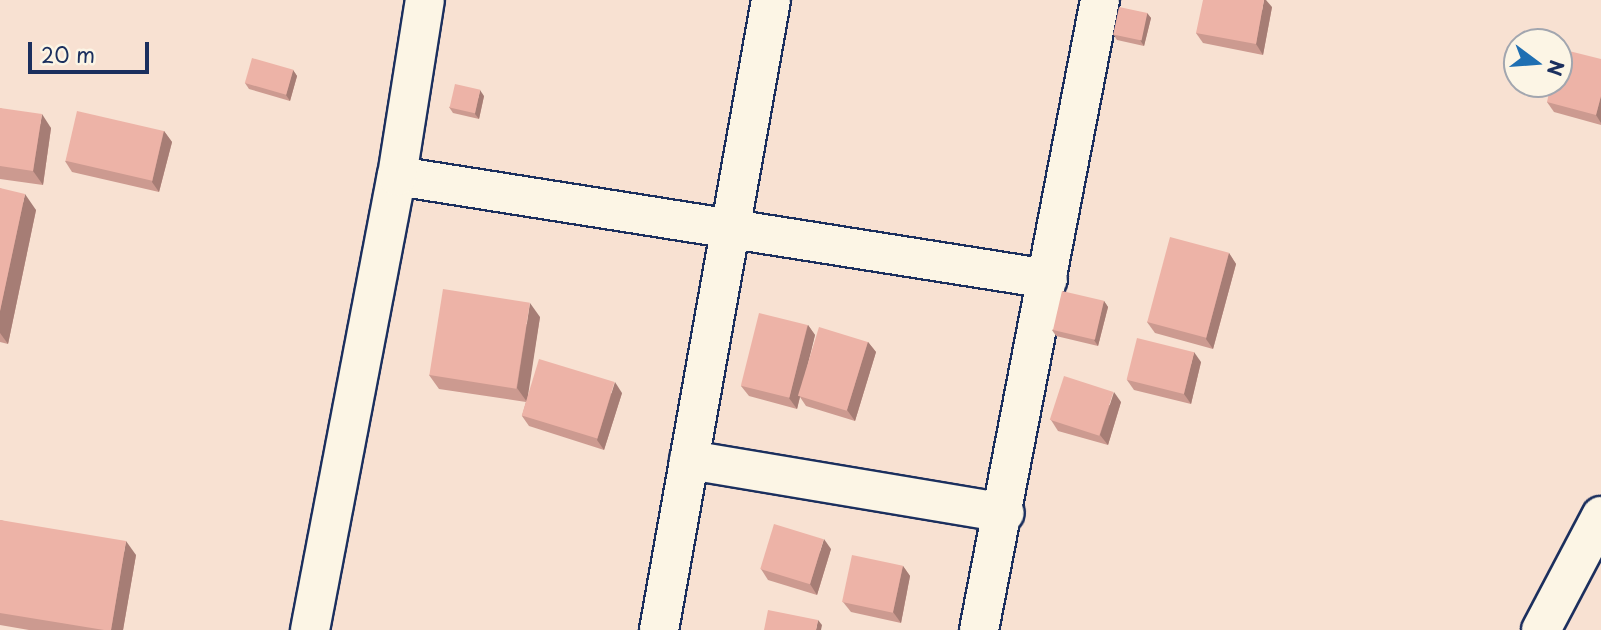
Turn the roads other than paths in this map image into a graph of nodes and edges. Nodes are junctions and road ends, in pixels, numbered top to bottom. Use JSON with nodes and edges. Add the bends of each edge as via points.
{"nodes":[{"id":1,"x":425,"y":0,"type":"edge"},
{"id":2,"x":771,"y":0,"type":"edge"},
{"id":3,"x":1100,"y":0,"type":"edge"},
{"id":4,"x":397,"y":176,"type":"junction"},
{"id":5,"x":730,"y":229,"type":"junction"},
{"id":6,"x":1048,"y":278,"type":"junction"},
{"id":7,"x":689,"y":460,"type":"junction"},
{"id":8,"x":1005,"y":513,"type":"junction"},
{"id":9,"x":1601,"y":516,"type":"edge"},
{"id":10,"x":310,"y":630,"type":"edge"},
{"id":11,"x":659,"y":630,"type":"edge"},
{"id":12,"x":979,"y":630,"type":"edge"},
{"id":13,"x":1541,"y":630,"type":"edge"}],
"edges":[{"from":1,"to":4,"type":"street"},
{"from":2,"to":5,"type":"street"},
{"from":3,"to":6,"type":"street"},
{"from":4,"to":5,"type":"street"},
{"from":4,"to":10,"type":"street"},
{"from":5,"to":6,"type":"street"},
{"from":5,"to":7,"type":"street"},
{"from":6,"to":8,"type":"street"},
{"from":7,"to":8,"type":"street"},
{"from":7,"to":11,"type":"street"},
{"from":8,"to":12,"type":"street"},
{"from":9,"to":13,"type":"street"}]}
